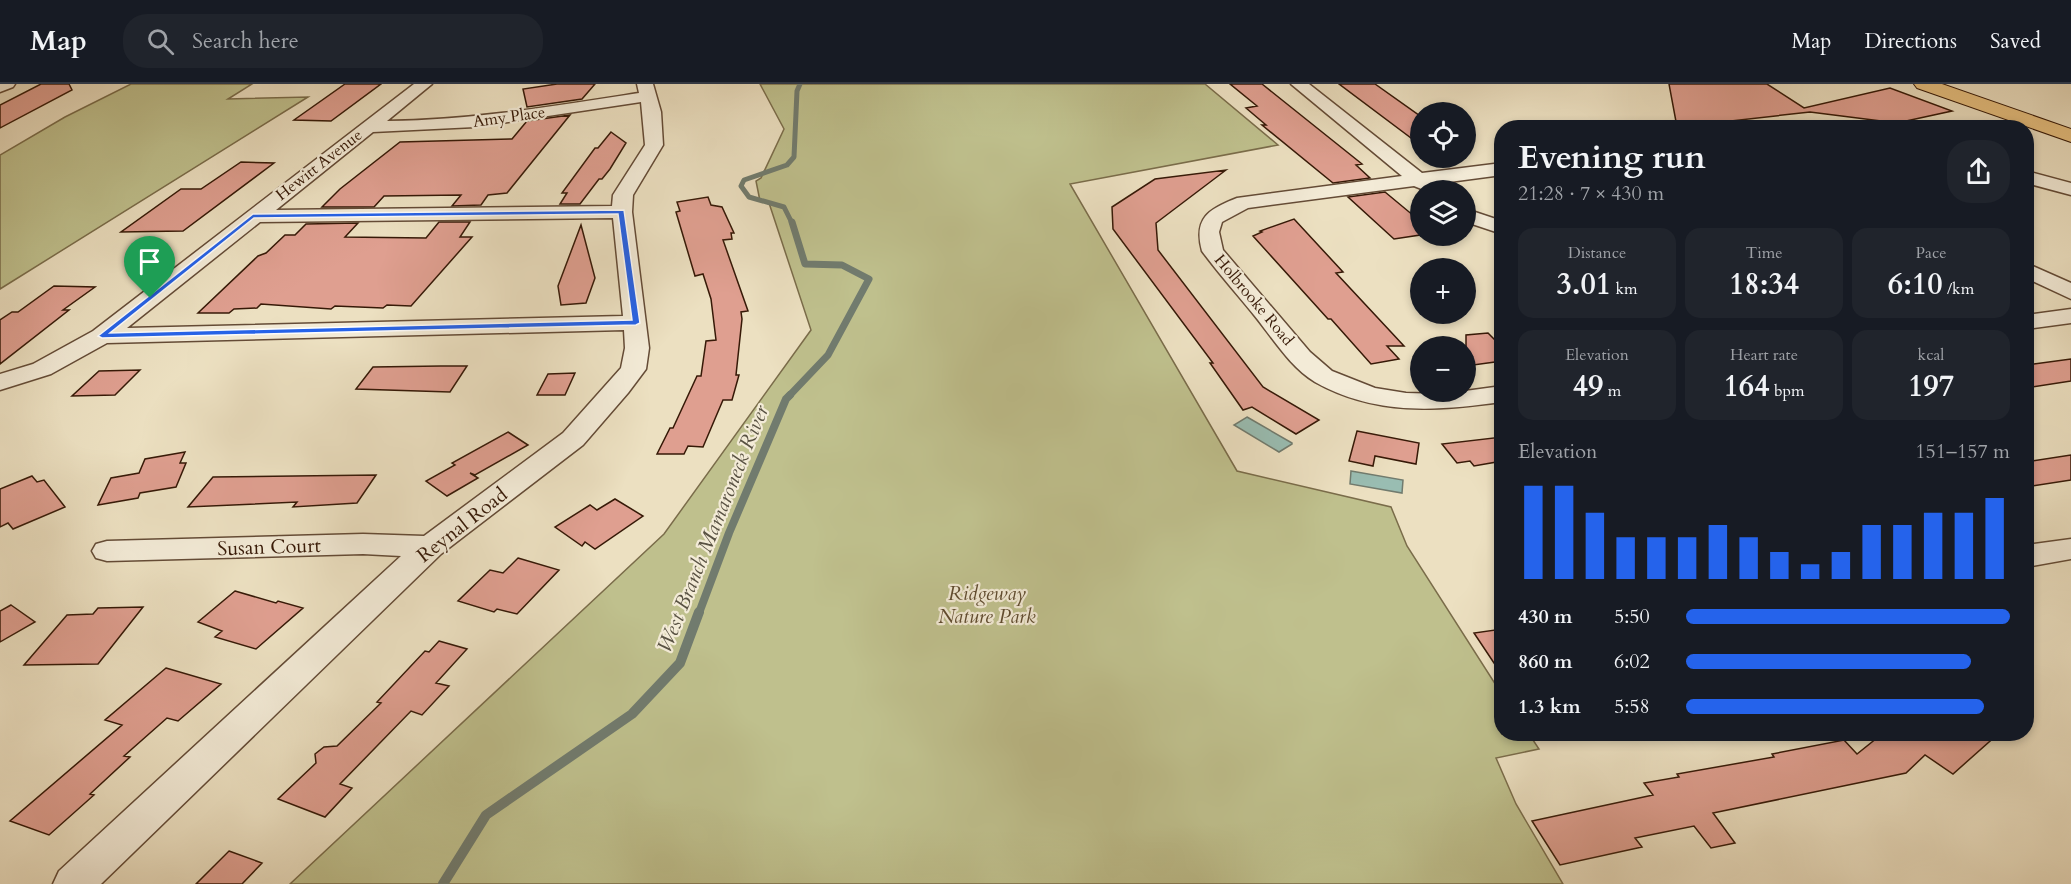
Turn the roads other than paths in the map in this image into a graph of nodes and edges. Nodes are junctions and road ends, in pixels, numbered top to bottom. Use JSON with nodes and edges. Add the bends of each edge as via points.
{"nodes":[{"id":1,"x":7,"y":84,"type":"edge"},
{"id":2,"x":424,"y":84,"type":"edge"},
{"id":3,"x":1299,"y":84,"type":"edge"},
{"id":4,"x":1924,"y":84,"type":"edge"},
{"id":5,"x":1957,"y":84,"type":"edge"},
{"id":6,"x":0,"y":87,"type":"edge"},
{"id":7,"x":647,"y":90,"type":"edge"},
{"id":8,"x":2026,"y":120,"type":"edge"},
{"id":9,"x":2034,"y":123,"type":"edge"},
{"id":10,"x":2071,"y":124,"type":"edge"},
{"id":11,"x":369,"y":127,"type":"junction"},
{"id":12,"x":2071,"y":136,"type":"edge"},
{"id":13,"x":1494,"y":171,"type":"edge"},
{"id":14,"x":2034,"y":179,"type":"edge"},
{"id":15,"x":1419,"y":180,"type":"edge"},
{"id":16,"x":1449,"y":180,"type":"edge"},
{"id":17,"x":1410,"y":186,"type":"edge"},
{"id":18,"x":2071,"y":189,"type":"edge"},
{"id":19,"x":622,"y":212,"type":"junction"},
{"id":20,"x":253,"y":216,"type":"junction"},
{"id":21,"x":1476,"y":219,"type":"edge"},
{"id":22,"x":1494,"y":225,"type":"edge"},
{"id":23,"x":2034,"y":273,"type":"edge"},
{"id":24,"x":2071,"y":292,"type":"edge"},
{"id":25,"x":2071,"y":316,"type":"edge"},
{"id":26,"x":2034,"y":321,"type":"edge"},
{"id":27,"x":636,"y":323,"type":"junction"},
{"id":28,"x":102,"y":336,"type":"junction"},
{"id":29,"x":0,"y":382,"type":"edge"},
{"id":30,"x":1494,"y":395,"type":"edge"},
{"id":31,"x":430,"y":547,"type":"junction"},
{"id":32,"x":2071,"y":549,"type":"edge"},
{"id":33,"x":107,"y":551,"type":"dead end"},
{"id":34,"x":2034,"y":555,"type":"edge"},
{"id":35,"x":74,"y":884,"type":"edge"}],
"edges":[{"from":1,"to":6,"type":"street"},
{"from":2,"to":11,"type":"street","name":"Hewitt Avenue"},
{"from":3,"to":15,"type":"street"},
{"from":4,"to":8,"type":"main road"},
{"from":5,"to":10,"type":"main road"},
{"from":7,"to":11,"type":"street","name":"Amy Place","via":[[481,122]]},
{"from":7,"to":19,"type":"street","name":"Reynal Road","via":[[654,145],[623,195]]},
{"from":9,"to":12,"type":"main road"},
{"from":11,"to":20,"type":"street","name":"Hewitt Avenue"},
{"from":13,"to":16,"type":"street","name":"Holbrooke Road"},
{"from":14,"to":18,"type":"street"},
{"from":17,"to":30,"type":"street","name":"Holbrooke Road","via":[[1244,202],[1227,208],[1211,221],[1207,235],[1213,251],[1286,340],[1323,376],[1370,395],[1406,401],[1443,402]]},
{"from":19,"to":20,"type":"street"},
{"from":19,"to":27,"type":"street","name":"Reynal Road"},
{"from":20,"to":28,"type":"street","name":"Hewitt Avenue"},
{"from":21,"to":22,"type":"street"},
{"from":23,"to":24,"type":"street"},
{"from":25,"to":26,"type":"street"},
{"from":27,"to":28,"type":"street"},
{"from":27,"to":31,"type":"street","name":"Reynal Road","via":[[633,369],[573,439]]},
{"from":28,"to":29,"type":"street","name":"Hewitt Avenue","via":[[42,369]]},
{"from":31,"to":33,"type":"street","name":"Susan Court","via":[[363,544]]},
{"from":31,"to":35,"type":"street","name":"Reynal Road"},
{"from":32,"to":34,"type":"street"}]}
